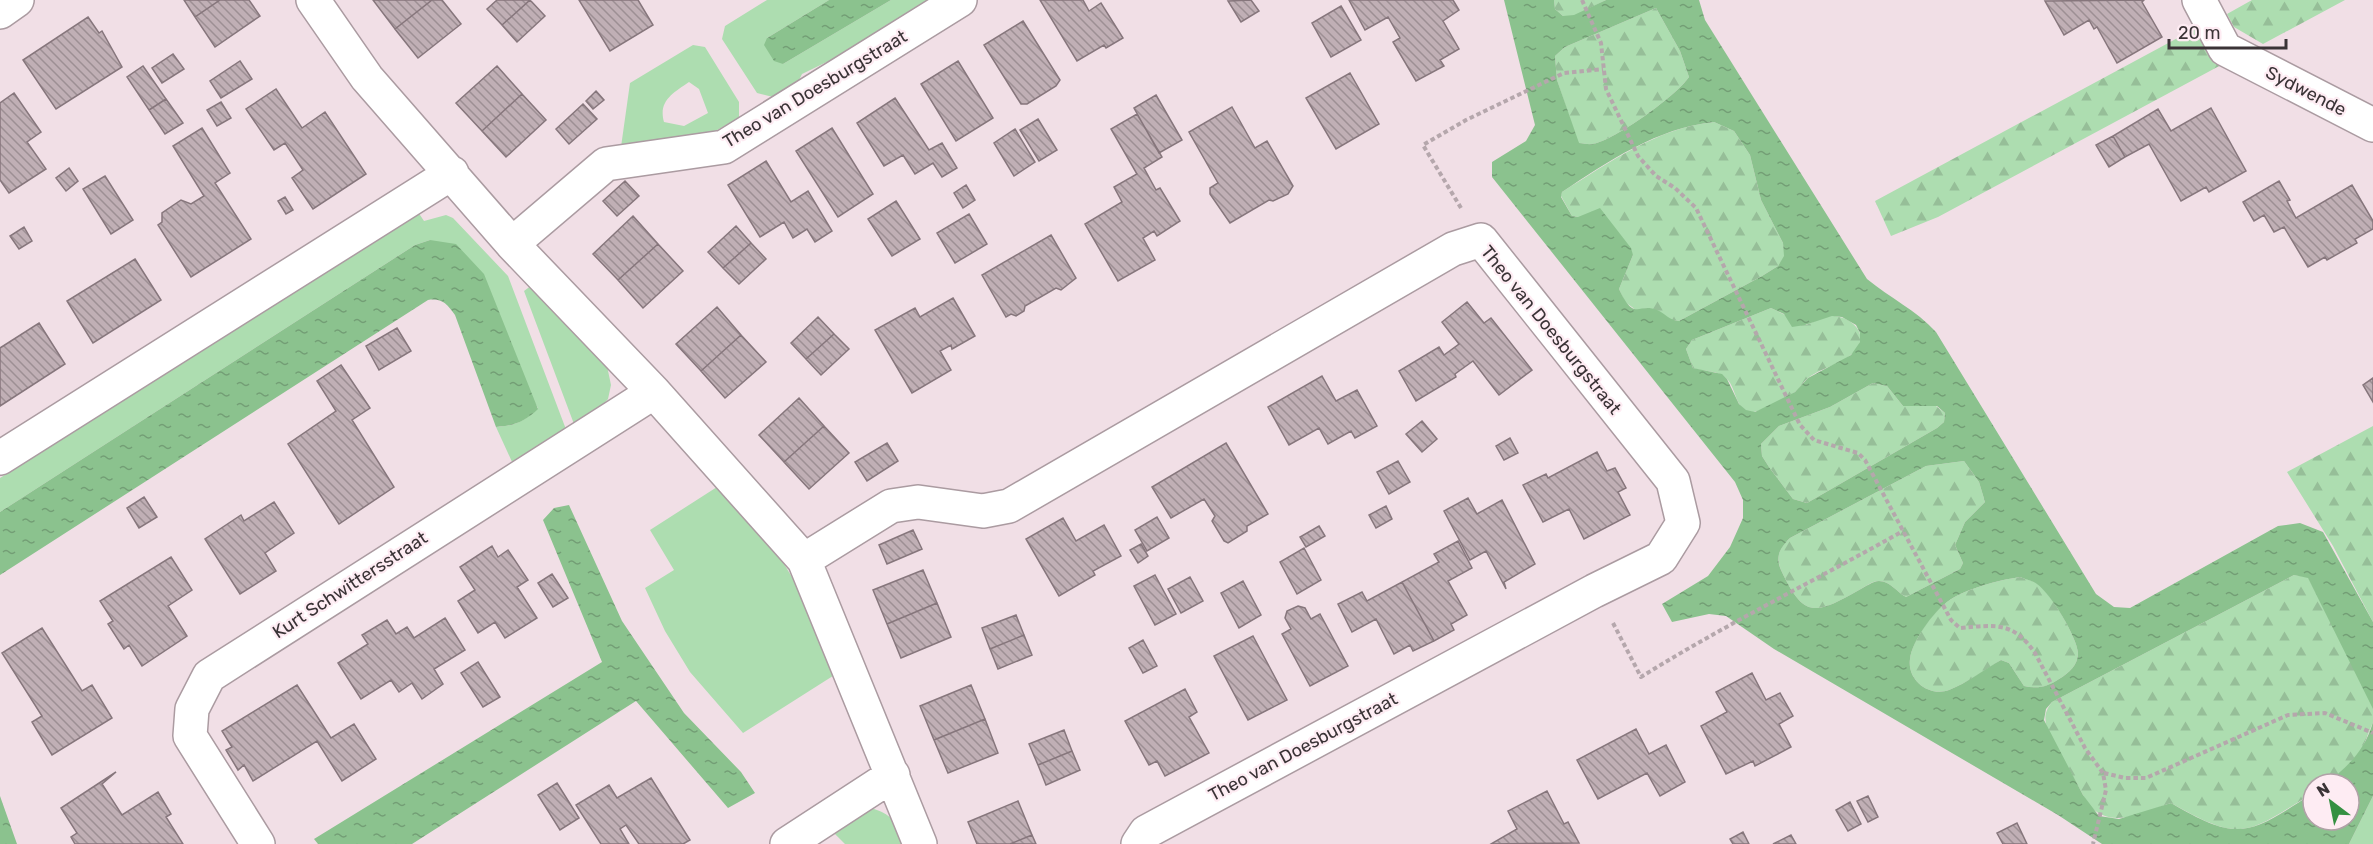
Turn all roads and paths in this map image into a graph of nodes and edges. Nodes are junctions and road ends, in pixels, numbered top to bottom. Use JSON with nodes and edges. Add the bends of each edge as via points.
{"nodes":[{"id":1,"x":17,"y":0,"type":"edge"},
{"id":2,"x":313,"y":0,"type":"edge"},
{"id":3,"x":960,"y":0,"type":"edge"},
{"id":4,"x":2199,"y":0,"type":"edge"},
{"id":5,"x":1582,"y":1,"type":"edge"},
{"id":6,"x":0,"y":12,"type":"edge"},
{"id":7,"x":1604,"y":69,"type":"junction"},
{"id":8,"x":2373,"y":125,"type":"edge"},
{"id":9,"x":452,"y":173,"type":"junction"},
{"id":10,"x":1481,"y":240,"type":"junction"},
{"id":11,"x":512,"y":244,"type":"junction"},
{"id":12,"x":654,"y":392,"type":"junction"},
{"id":13,"x":0,"y":458,"type":"edge"},
{"id":14,"x":1903,"y":531,"type":"junction"},
{"id":15,"x":804,"y":560,"type":"junction"},
{"id":16,"x":1594,"y":591,"type":"junction"},
{"id":17,"x":2373,"y":733,"type":"edge"},
{"id":18,"x":2103,"y":773,"type":"junction"},
{"id":19,"x":893,"y":775,"type":"junction"},
{"id":20,"x":258,"y":844,"type":"edge"},
{"id":21,"x":787,"y":844,"type":"edge"},
{"id":22,"x":920,"y":844,"type":"edge"},
{"id":23,"x":1138,"y":844,"type":"edge"},
{"id":24,"x":2092,"y":844,"type":"edge"}],
"edges":[{"from":1,"to":6,"type":"street"},
{"from":2,"to":9,"type":"street","via":[[367,78]]},
{"from":3,"to":11,"type":"street","name":"Theo van Doesburgstraat","via":[[724,147],[606,164]]},
{"from":4,"to":8,"type":"street","name":"Sydwende","via":[[2225,49]]},
{"from":5,"to":7,"type":"path","via":[[1601,43]]},
{"from":7,"to":10,"type":"path","via":[[1564,73],[1423,145]]},
{"from":7,"to":14,"type":"path","via":[[1606,89],[1638,156],[1696,208],[1800,425],[1814,440],[1858,453],[1865,460]]},
{"from":9,"to":11,"type":"street"},
{"from":9,"to":13,"type":"street"},
{"from":10,"to":15,"type":"street","name":"Theo van Doesburgstraat","via":[[1453,249],[1009,506],[982,511],[918,502],[891,507]]},
{"from":10,"to":16,"type":"street","name":"Theo van Doesburgstraat","via":[[1673,481],[1683,523],[1661,558]]},
{"from":11,"to":12,"type":"street"},
{"from":12,"to":15,"type":"street"},
{"from":12,"to":20,"type":"street","name":"Kurt Schwittersstraat","via":[[209,676],[192,709],[190,736]]},
{"from":14,"to":16,"type":"path","via":[[1709,635],[1641,677]]},
{"from":14,"to":18,"type":"path","via":[[1951,620],[1960,628],[2011,628],[2026,640]]},
{"from":15,"to":19,"type":"street"},
{"from":16,"to":23,"type":"street","name":"Theo van Doesburgstraat","via":[[1146,832]]},
{"from":17,"to":18,"type":"path","via":[[2325,713],[2288,715],[2146,778]]},
{"from":18,"to":24,"type":"path","via":[[2106,790]]},
{"from":19,"to":21,"type":"street"},
{"from":19,"to":22,"type":"street"}]}
